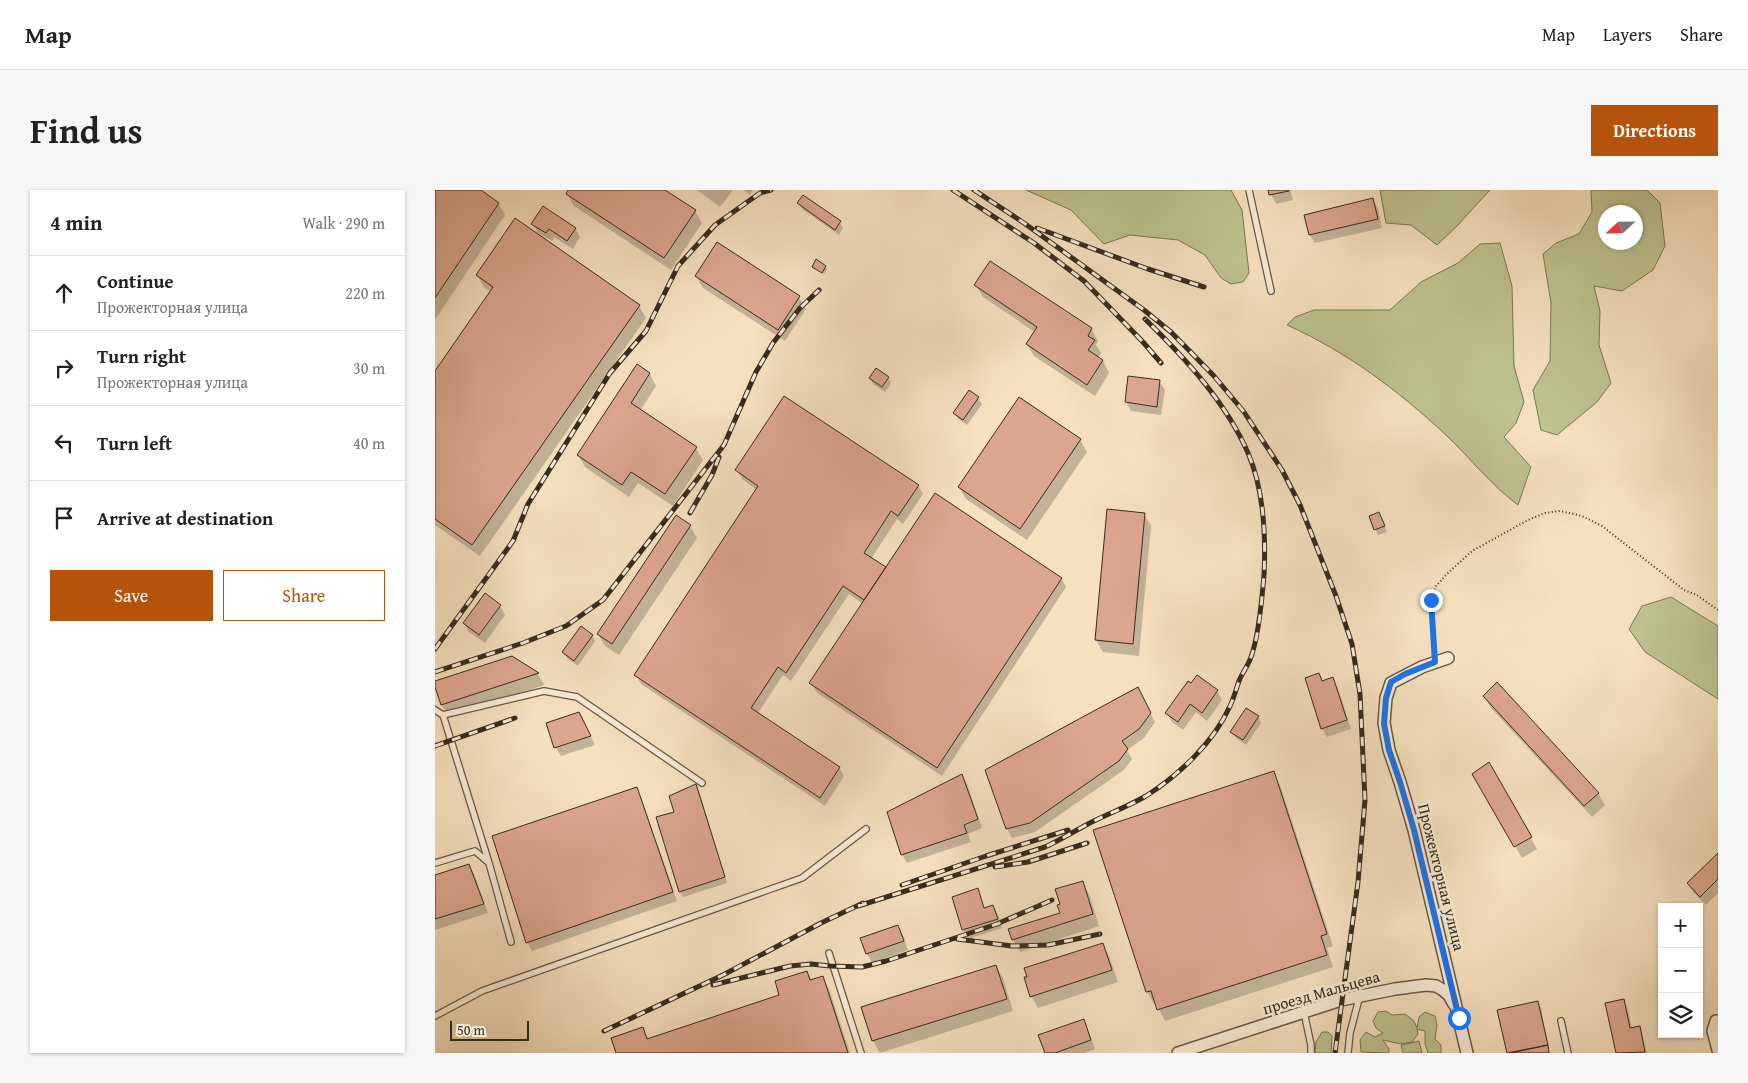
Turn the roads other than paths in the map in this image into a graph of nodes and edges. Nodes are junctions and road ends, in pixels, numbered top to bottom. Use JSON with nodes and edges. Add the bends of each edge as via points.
{"nodes":[{"id":1,"x":1249,"y":190,"type":"edge"},
{"id":2,"x":1271,"y":291,"type":"dead end"},
{"id":3,"x":1448,"y":658,"type":"dead end"},
{"id":4,"x":435,"y":710,"type":"edge"},
{"id":5,"x":443,"y":715,"type":"junction"},
{"id":6,"x":701,"y":783,"type":"dead end"},
{"id":7,"x":866,"y":829,"type":"dead end"},
{"id":8,"x":435,"y":863,"type":"edge"},
{"id":9,"x":489,"y":863,"type":"junction"},
{"id":10,"x":511,"y":942,"type":"dead end"},
{"id":11,"x":829,"y":953,"type":"dead end"},
{"id":12,"x":1360,"y":995,"type":"junction"},
{"id":13,"x":1304,"y":1012,"type":"junction"},
{"id":14,"x":435,"y":1016,"type":"edge"},
{"id":15,"x":1459,"y":1018,"type":"junction"},
{"id":16,"x":1561,"y":1020,"type":"dead end"},
{"id":17,"x":1716,"y":1021,"type":"dead end"},
{"id":18,"x":1718,"y":1050,"type":"edge"},
{"id":19,"x":861,"y":1053,"type":"edge"},
{"id":20,"x":1178,"y":1053,"type":"edge"},
{"id":21,"x":1311,"y":1053,"type":"edge"},
{"id":22,"x":1348,"y":1053,"type":"edge"},
{"id":23,"x":1467,"y":1053,"type":"edge"},
{"id":24,"x":1568,"y":1053,"type":"edge"}],
"edges":[{"from":1,"to":2,"type":"lane"},
{"from":3,"to":15,"type":"street","name":"Прожекторная улица","via":[[1391,682],[1384,724],[1414,830]]},
{"from":4,"to":5,"type":"lane"},
{"from":5,"to":6,"type":"lane","via":[[544,691],[577,698]]},
{"from":5,"to":9,"type":"lane"},
{"from":7,"to":14,"type":"lane","via":[[802,878],[482,991]]},
{"from":8,"to":9,"type":"lane","via":[[475,851]]},
{"from":9,"to":10,"type":"lane"},
{"from":11,"to":19,"type":"lane"},
{"from":12,"to":13,"type":"street","name":"проезд Мальцева"},
{"from":12,"to":15,"type":"street","name":"проезд Мальцева","via":[[1436,986],[1449,995]]},
{"from":12,"to":22,"type":"lane"},
{"from":13,"to":20,"type":"street","name":"проезд Мальцева"},
{"from":13,"to":21,"type":"lane"},
{"from":15,"to":23,"type":"street","name":"Прожекторная улица"},
{"from":16,"to":24,"type":"lane"},
{"from":17,"to":18,"type":"street","via":[[1713,1030]]}]}
